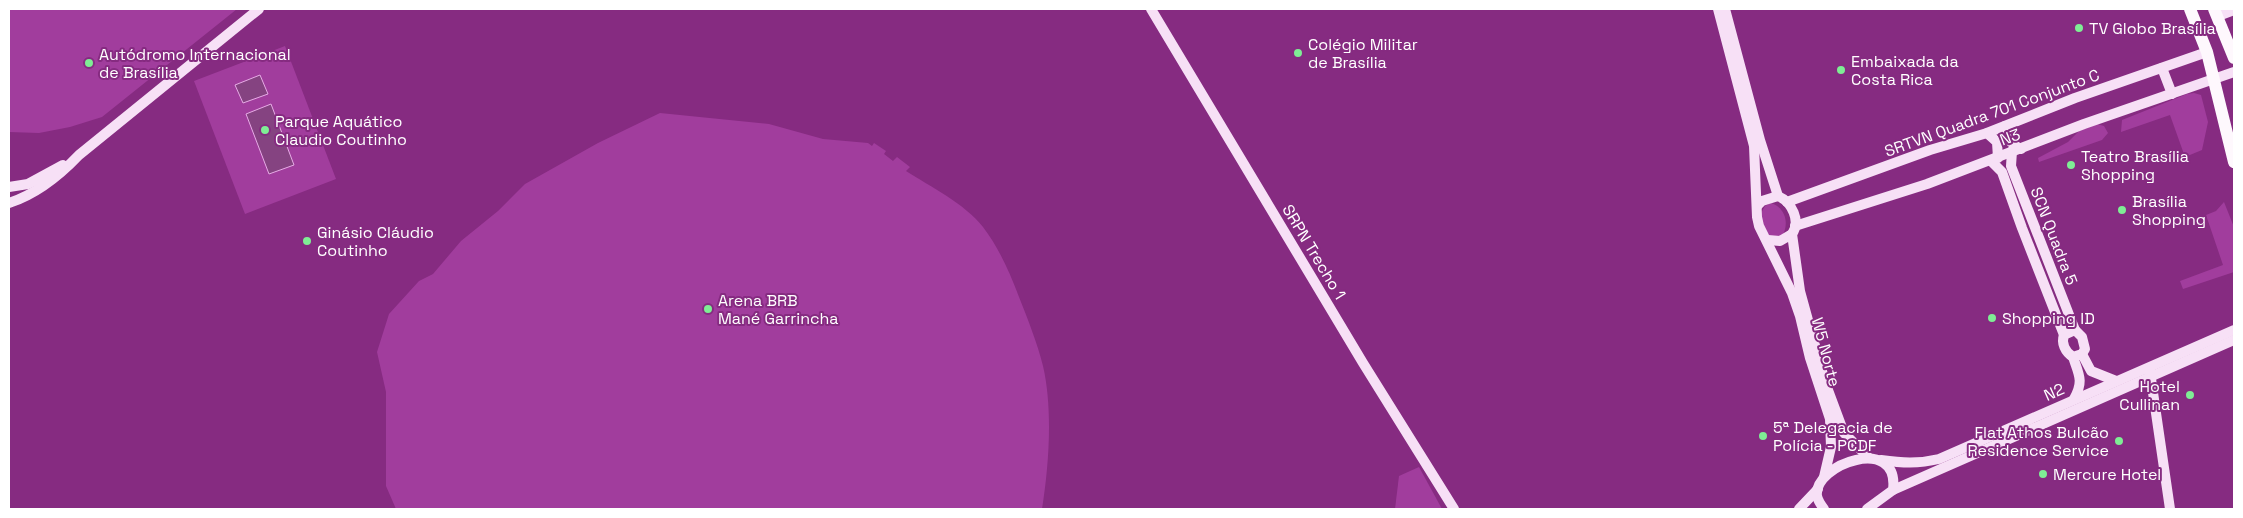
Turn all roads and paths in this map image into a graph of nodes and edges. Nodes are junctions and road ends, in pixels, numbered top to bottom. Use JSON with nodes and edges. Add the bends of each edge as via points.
{"nodes":[{"id":1,"x":259,"y":9,"type":"edge"},
{"id":2,"x":1151,"y":9,"type":"edge"},
{"id":3,"x":1718,"y":9,"type":"edge"},
{"id":4,"x":1725,"y":9,"type":"edge"},
{"id":5,"x":2190,"y":9,"type":"edge"},
{"id":6,"x":2234,"y":10,"type":"edge"},
{"id":7,"x":2216,"y":12,"type":"edge"},
{"id":8,"x":2207,"y":52,"type":"junction"},
{"id":9,"x":2234,"y":58,"type":"edge"},
{"id":10,"x":2162,"y":68,"type":"junction"},
{"id":11,"x":2234,"y":72,"type":"edge"},
{"id":12,"x":2214,"y":79,"type":"junction"},
{"id":13,"x":2172,"y":94,"type":"junction"},
{"id":14,"x":2005,"y":126,"type":"junction"},
{"id":15,"x":1987,"y":133,"type":"junction"},
{"id":16,"x":2017,"y":150,"type":"junction"},
{"id":17,"x":79,"y":155,"type":"junction"},
{"id":18,"x":1994,"y":159,"type":"junction"},
{"id":19,"x":2234,"y":162,"type":"edge"},
{"id":20,"x":9,"y":187,"type":"edge"},
{"id":21,"x":1778,"y":196,"type":"junction"},
{"id":22,"x":9,"y":202,"type":"edge"},
{"id":23,"x":1787,"y":202,"type":"junction"},
{"id":24,"x":1757,"y":206,"type":"junction"},
{"id":25,"x":1794,"y":230,"type":"junction"},
{"id":26,"x":1768,"y":240,"type":"junction"},
{"id":27,"x":2075,"y":330,"type":"junction"},
{"id":28,"x":2234,"y":330,"type":"edge"},
{"id":29,"x":2064,"y":335,"type":"junction"},
{"id":30,"x":2234,"y":340,"type":"edge"},
{"id":31,"x":2077,"y":355,"type":"junction"},
{"id":32,"x":2150,"y":372,"type":"junction"},
{"id":33,"x":2116,"y":381,"type":"junction"},
{"id":34,"x":2074,"y":399,"type":"junction"},
{"id":35,"x":1868,"y":457,"type":"junction"},
{"id":36,"x":1882,"y":460,"type":"junction"},
{"id":37,"x":1824,"y":477,"type":"junction"},
{"id":38,"x":1818,"y":489,"type":"junction"},
{"id":39,"x":1892,"y":490,"type":"junction"},
{"id":40,"x":1454,"y":509,"type":"edge"},
{"id":41,"x":1799,"y":509,"type":"edge"},
{"id":42,"x":1824,"y":509,"type":"edge"},
{"id":43,"x":1870,"y":509,"type":"edge"},
{"id":44,"x":2170,"y":509,"type":"edge"}],
"edges":[{"from":1,"to":17,"type":"main road"},
{"from":2,"to":40,"type":"main road","name":"SRPN Trecho 1","via":[[1363,364]]},
{"from":3,"to":24,"type":"main road","via":[[1754,146]]},
{"from":4,"to":21,"type":"main road"},
{"from":5,"to":8,"type":"main road"},
{"from":6,"to":7,"type":"main road"},
{"from":7,"to":9,"type":"main road"},
{"from":8,"to":10,"type":"main road","name":"SRTVN Quadra 701 Conjunto C"},
{"from":8,"to":12,"type":"main road"},
{"from":10,"to":13,"type":"main road"},
{"from":10,"to":14,"type":"main road","name":"SRTVN Quadra 701 Conjunto C"},
{"from":11,"to":12,"type":"main road","name":"N3"},
{"from":12,"to":13,"type":"main road","name":"N3"},
{"from":12,"to":19,"type":"main road"},
{"from":13,"to":16,"type":"main road","name":"N3"},
{"from":14,"to":15,"type":"main road","name":"SRTVN Quadra 701 Conjunto C"},
{"from":14,"to":16,"type":"main road","via":[[2007,138]]},
{"from":15,"to":18,"type":"main road","via":[[1997,142]]},
{"from":15,"to":23,"type":"main road","name":"SRTVN Quadra 701 Conjunto C","via":[[1930,150]]},
{"from":16,"to":18,"type":"main road","name":"N3"},
{"from":16,"to":27,"type":"main road","name":"SCN Quadra 5","via":[[2012,166]]},
{"from":17,"to":20,"type":"main road","via":[[28,184]]},
{"from":17,"to":22,"type":"main road","via":[[52,181]]},
{"from":18,"to":25,"type":"main road","name":"N3"},
{"from":18,"to":29,"type":"main road","via":[[2002,172]]},
{"from":21,"to":23,"type":"main road"},
{"from":21,"to":24,"type":"main road"},
{"from":23,"to":25,"type":"main road","via":[[1795,217]]},
{"from":24,"to":26,"type":"main road","via":[[1759,226]]},
{"from":25,"to":26,"type":"main road","via":[[1780,241]]},
{"from":25,"to":35,"type":"main road","name":"W5 Norte","via":[[1800,291],[1825,382],[1844,433]]},
{"from":26,"to":37,"type":"main road","name":"W5 Norte","via":[[1800,316],[1830,419],[1831,447]]},
{"from":27,"to":29,"type":"main road"},
{"from":27,"to":31,"type":"main road","via":[[2084,345]]},
{"from":28,"to":32,"type":"main road","name":"N2"},
{"from":29,"to":31,"type":"main road","via":[[2063,345],[2068,354]]},
{"from":30,"to":32,"type":"main road","name":"N2"},
{"from":31,"to":33,"type":"main road","via":[[2091,371]]},
{"from":31,"to":34,"type":"main road","via":[[2081,388]]},
{"from":32,"to":33,"type":"main road","name":"N2"},
{"from":32,"to":39,"type":"main road","name":"N2"},
{"from":32,"to":44,"type":"main road"},
{"from":33,"to":34,"type":"main road","name":"N2"},
{"from":34,"to":36,"type":"main road","name":"N2","via":[[1938,459],[1920,464]]},
{"from":35,"to":36,"type":"main road","name":"N2"},
{"from":35,"to":37,"type":"main road","via":[[1835,468]]},
{"from":36,"to":39,"type":"main road","via":[[1893,478]]},
{"from":37,"to":38,"type":"main road","name":"W5 Norte"},
{"from":38,"to":41,"type":"main road"},
{"from":38,"to":42,"type":"main road","via":[[1817,496]]},
{"from":39,"to":43,"type":"main road","name":"N2"}]}
